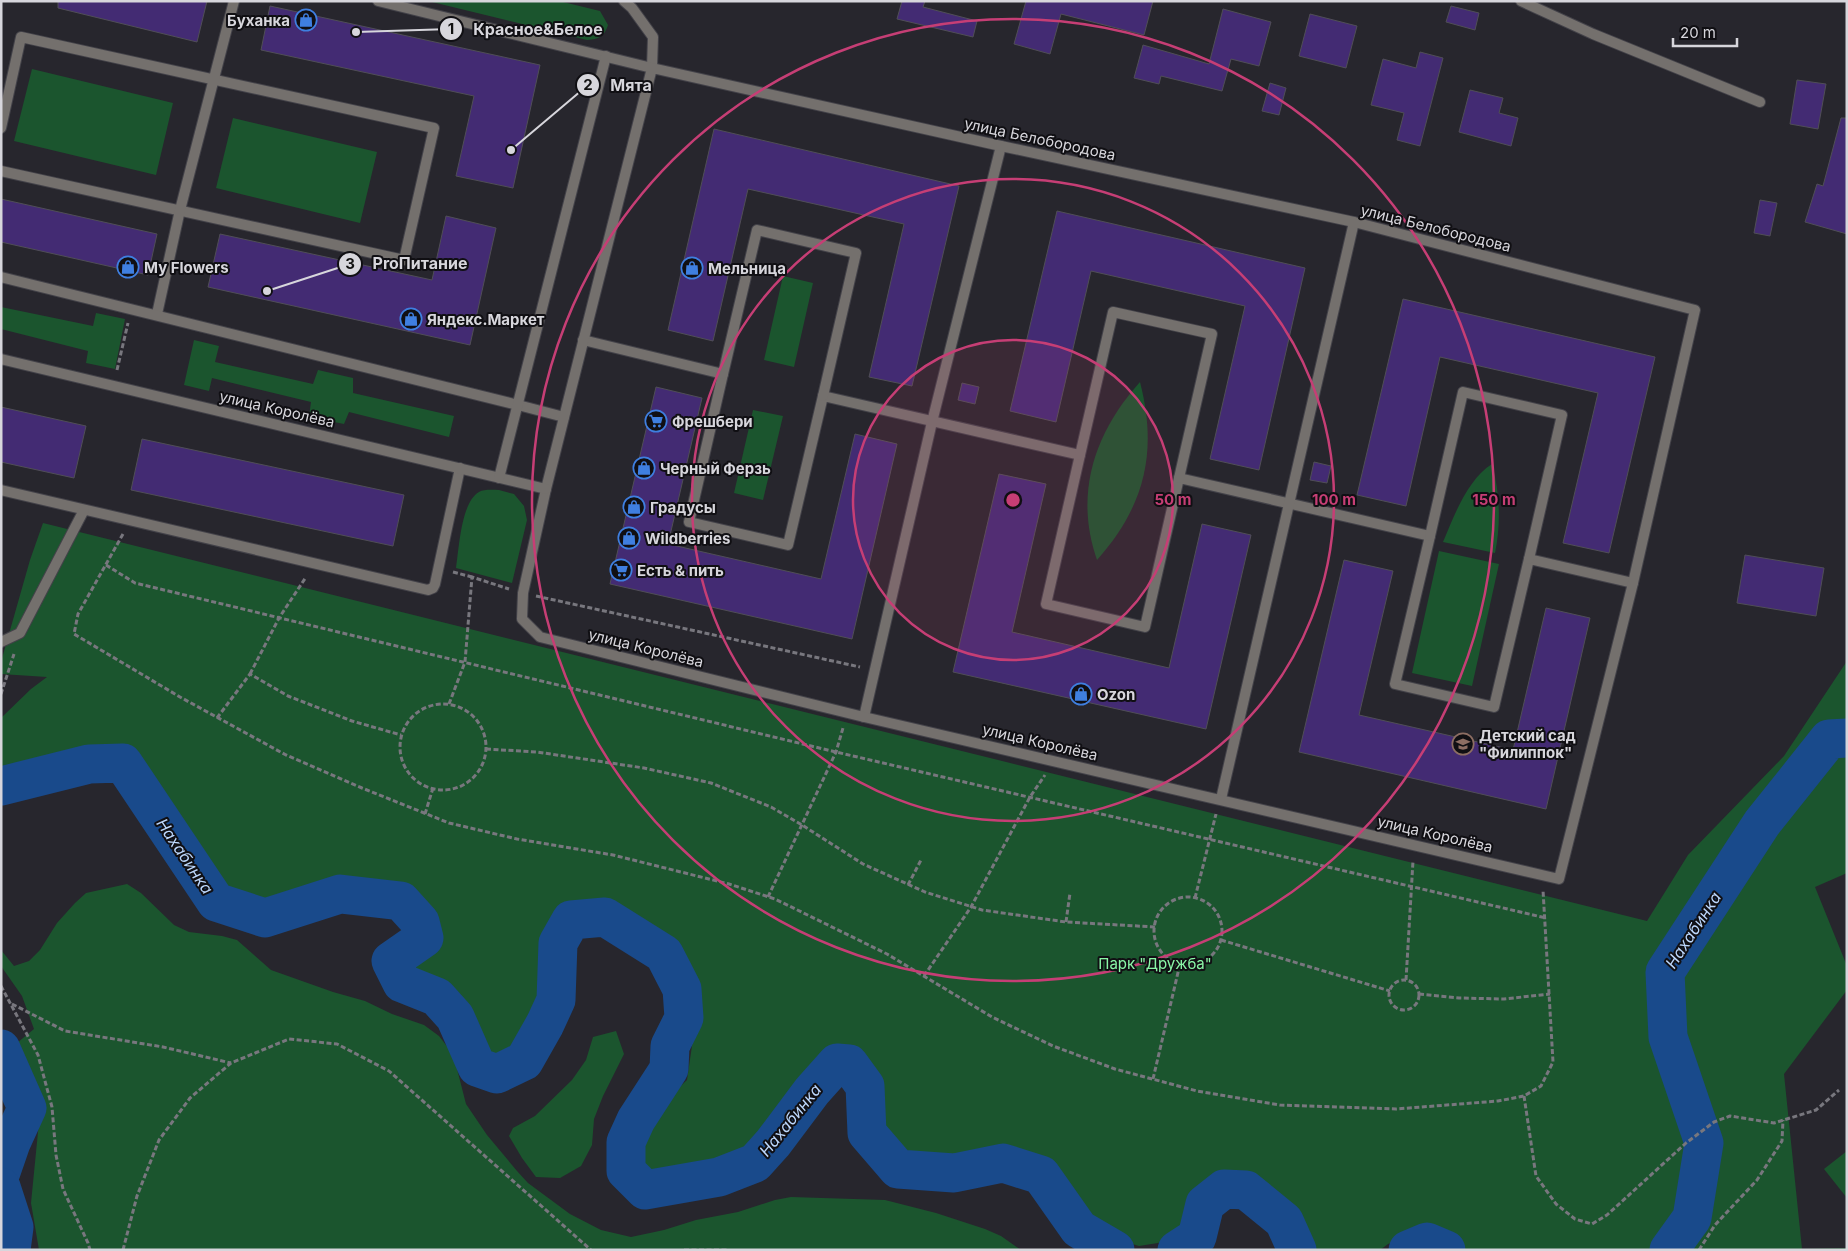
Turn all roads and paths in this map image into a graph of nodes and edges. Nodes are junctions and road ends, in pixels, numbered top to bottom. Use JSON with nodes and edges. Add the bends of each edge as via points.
{"nodes":[{"id":1,"x":234,"y":1,"type":"edge"},
{"id":2,"x":378,"y":1,"type":"edge"},
{"id":3,"x":624,"y":1,"type":"edge"},
{"id":4,"x":1521,"y":1,"type":"edge"},
{"id":5,"x":606,"y":56,"type":"junction"},
{"id":6,"x":652,"y":68,"type":"junction"},
{"id":7,"x":213,"y":80,"type":"junction"},
{"id":8,"x":1760,"y":102,"type":"dead end"},
{"id":9,"x":1,"y":128,"type":"edge"},
{"id":10,"x":1001,"y":146,"type":"junction"},
{"id":11,"x":1,"y":171,"type":"edge"},
{"id":12,"x":180,"y":210,"type":"junction"},
{"id":13,"x":1354,"y":222,"type":"junction"},
{"id":14,"x":1,"y":277,"type":"edge"},
{"id":15,"x":132,"y":308,"type":"junction"},
{"id":16,"x":157,"y":314,"type":"junction"},
{"id":17,"x":583,"y":340,"type":"junction"},
{"id":18,"x":1,"y":359,"type":"edge"},
{"id":19,"x":723,"y":374,"type":"junction"},
{"id":20,"x":113,"y":386,"type":"junction"},
{"id":21,"x":822,"y":396,"type":"junction"},
{"id":22,"x":518,"y":405,"type":"junction"},
{"id":23,"x":564,"y":417,"type":"junction"},
{"id":24,"x":932,"y":422,"type":"junction"},
{"id":25,"x":1080,"y":455,"type":"junction"},
{"id":26,"x":460,"y":468,"type":"junction"},
{"id":27,"x":499,"y":478,"type":"junction"},
{"id":28,"x":1179,"y":478,"type":"junction"},
{"id":29,"x":546,"y":489,"type":"junction"},
{"id":30,"x":1,"y":490,"type":"edge"},
{"id":31,"x":1289,"y":504,"type":"junction"},
{"id":32,"x":84,"y":510,"type":"junction"},
{"id":33,"x":130,"y":520,"type":"junction"},
{"id":34,"x":1430,"y":536,"type":"junction"},
{"id":35,"x":1529,"y":559,"type":"junction"},
{"id":36,"x":315,"y":564,"type":"junction"},
{"id":37,"x":106,"y":565,"type":"junction"},
{"id":38,"x":1633,"y":583,"type":"junction"},
{"id":39,"x":523,"y":594,"type":"junction"},
{"id":40,"x":279,"y":618,"type":"junction"},
{"id":41,"x":1,"y":642,"type":"edge"},
{"id":42,"x":465,"y":662,"type":"junction"},
{"id":43,"x":875,"y":670,"type":"junction"},
{"id":44,"x":8,"y":674,"type":"dead end"},
{"id":45,"x":250,"y":674,"type":"junction"},
{"id":46,"x":1,"y":694,"type":"edge"},
{"id":47,"x":449,"y":704,"type":"junction"},
{"id":48,"x":847,"y":713,"type":"junction"},
{"id":49,"x":864,"y":717,"type":"junction"},
{"id":50,"x":217,"y":718,"type":"junction"},
{"id":51,"x":401,"y":735,"type":"junction"},
{"id":52,"x":486,"y":749,"type":"junction"},
{"id":53,"x":836,"y":752,"type":"junction"},
{"id":54,"x":1055,"y":761,"type":"junction"},
{"id":55,"x":433,"y":788,"type":"junction"},
{"id":56,"x":1030,"y":797,"type":"junction"},
{"id":57,"x":1221,"y":799,"type":"junction"},
{"id":58,"x":425,"y":814,"type":"junction"},
{"id":59,"x":802,"y":825,"type":"junction"},
{"id":60,"x":1209,"y":839,"type":"junction"},
{"id":61,"x":1413,"y":844,"type":"junction"},
{"id":62,"x":921,"y":860,"type":"dead end"},
{"id":63,"x":1542,"y":874,"type":"junction"},
{"id":64,"x":908,"y":884,"type":"junction"},
{"id":65,"x":1412,"y":887,"type":"junction"},
{"id":66,"x":1070,"y":893,"type":"dead end"},
{"id":67,"x":768,"y":897,"type":"junction"},
{"id":68,"x":1195,"y":898,"type":"junction"},
{"id":69,"x":971,"y":907,"type":"junction"},
{"id":70,"x":1546,"y":918,"type":"junction"},
{"id":71,"x":1066,"y":922,"type":"junction"},
{"id":72,"x":1155,"y":927,"type":"junction"},
{"id":73,"x":1221,"y":940,"type":"junction"},
{"id":74,"x":1180,"y":964,"type":"junction"},
{"id":75,"x":924,"y":976,"type":"junction"},
{"id":76,"x":1406,"y":980,"type":"junction"},
{"id":77,"x":1,"y":986,"type":"edge"},
{"id":78,"x":1390,"y":991,"type":"junction"},
{"id":79,"x":1419,"y":994,"type":"junction"},
{"id":80,"x":1550,"y":994,"type":"junction"},
{"id":81,"x":11,"y":1004,"type":"junction"},
{"id":82,"x":231,"y":1062,"type":"junction"},
{"id":83,"x":1154,"y":1079,"type":"junction"},
{"id":84,"x":1839,"y":1090,"type":"dead end"},
{"id":85,"x":1524,"y":1096,"type":"junction"},
{"id":86,"x":1783,"y":1120,"type":"junction"},
{"id":87,"x":90,"y":1250,"type":"edge"},
{"id":88,"x":123,"y":1250,"type":"edge"},
{"id":89,"x":590,"y":1250,"type":"edge"},
{"id":90,"x":684,"y":1250,"type":"edge"},
{"id":91,"x":727,"y":1250,"type":"edge"},
{"id":92,"x":1699,"y":1250,"type":"edge"}],
"edges":[{"from":1,"to":7,"type":"street"},
{"from":2,"to":5,"type":"street","name":"улица Белобородова"},
{"from":3,"to":6,"type":"street","via":[[653,37]]},
{"from":4,"to":8,"type":"street"},
{"from":5,"to":6,"type":"street","name":"улица Белобородова"},
{"from":5,"to":22,"type":"street"},
{"from":6,"to":10,"type":"street","name":"улица Белобородова"},
{"from":6,"to":17,"type":"street"},
{"from":7,"to":9,"type":"street","via":[[22,38]]},
{"from":7,"to":12,"type":"street"},
{"from":7,"to":12,"type":"street","via":[[434,128],[404,260]]},
{"from":10,"to":13,"type":"street","name":"улица Белобородова"},
{"from":10,"to":24,"type":"street"},
{"from":11,"to":12,"type":"street"},
{"from":12,"to":16,"type":"street"},
{"from":13,"to":31,"type":"street"},
{"from":13,"to":38,"type":"street","name":"улица Белобородова","via":[[1695,310]]},
{"from":14,"to":15,"type":"street"},
{"from":15,"to":16,"type":"street"},
{"from":15,"to":20,"type":"path"},
{"from":16,"to":22,"type":"street"},
{"from":17,"to":19,"type":"street"},
{"from":17,"to":23,"type":"street"},
{"from":18,"to":20,"type":"street","name":"улица Королёва"},
{"from":19,"to":21,"type":"street","via":[[756,230],[784,236],[856,253]]},
{"from":19,"to":21,"type":"street","via":[[689,522],[788,545]]},
{"from":20,"to":26,"type":"street","name":"улица Королёва"},
{"from":21,"to":24,"type":"street"},
{"from":22,"to":23,"type":"street"},
{"from":22,"to":27,"type":"street"},
{"from":23,"to":29,"type":"street"},
{"from":24,"to":25,"type":"street"},
{"from":24,"to":43,"type":"street"},
{"from":25,"to":28,"type":"street","via":[[1113,312],[1212,334]]},
{"from":25,"to":28,"type":"street","via":[[1046,604],[1145,627]]},
{"from":26,"to":27,"type":"street","name":"улица Королёва"},
{"from":26,"to":36,"type":"street","via":[[433,588],[428,590]]},
{"from":27,"to":29,"type":"street","name":"улица Королёва"},
{"from":28,"to":31,"type":"street"},
{"from":29,"to":39,"type":"street"},
{"from":30,"to":32,"type":"street"},
{"from":31,"to":34,"type":"street"},
{"from":31,"to":57,"type":"street"},
{"from":32,"to":33,"type":"street"},
{"from":32,"to":41,"type":"street","via":[[20,633]]},
{"from":33,"to":36,"type":"street"},
{"from":33,"to":37,"type":"path"},
{"from":34,"to":35,"type":"street","via":[[1463,392],[1553,412],[1562,415]]},
{"from":34,"to":35,"type":"street","via":[[1395,684],[1494,707]]},
{"from":35,"to":38,"type":"street"},
{"from":36,"to":40,"type":"path"},
{"from":37,"to":40,"type":"path","via":[[135,583]]},
{"from":37,"to":50,"type":"path","via":[[78,614],[74,634]]},
{"from":38,"to":63,"type":"street","name":"улица Королёва","via":[[1559,878]]},
{"from":39,"to":42,"type":"path","via":[[472,577]]},
{"from":39,"to":43,"type":"path"},
{"from":39,"to":48,"type":"street","name":"улица Королёва","via":[[522,619],[540,637]]},
{"from":40,"to":42,"type":"path"},
{"from":40,"to":45,"type":"path"},
{"from":42,"to":47,"type":"path"},
{"from":42,"to":53,"type":"path"},
{"from":43,"to":49,"type":"street"},
{"from":44,"to":46,"type":"path"},
{"from":45,"to":50,"type":"path"},
{"from":45,"to":51,"type":"path","via":[[288,696],[352,721]]},
{"from":47,"to":51,"type":"path","via":[[425,707],[414,714]]},
{"from":47,"to":52,"type":"path","via":[[472,715],[480,724]]},
{"from":48,"to":49,"type":"street","name":"улица Королёва"},
{"from":48,"to":53,"type":"path"},
{"from":49,"to":54,"type":"street","name":"улица Королёва"},
{"from":50,"to":58,"type":"path","via":[[286,755]]},
{"from":51,"to":55,"type":"path","via":[[401,758],[406,769],[413,778]]},
{"from":52,"to":55,"type":"path","via":[[477,772],[468,780],[446,790]]},
{"from":52,"to":59,"type":"path","via":[[537,752],[644,768],[711,783],[771,807]]},
{"from":53,"to":56,"type":"path"},
{"from":53,"to":59,"type":"path"},
{"from":54,"to":56,"type":"path"},
{"from":54,"to":57,"type":"street","name":"улица Королёва"},
{"from":55,"to":58,"type":"path"},
{"from":56,"to":60,"type":"path"},
{"from":56,"to":69,"type":"path"},
{"from":57,"to":60,"type":"path"},
{"from":57,"to":61,"type":"street","name":"улица Королёва"},
{"from":58,"to":67,"type":"path","via":[[517,839],[613,855]]},
{"from":59,"to":64,"type":"path","via":[[863,864]]},
{"from":59,"to":67,"type":"path"},
{"from":60,"to":65,"type":"path"},
{"from":60,"to":68,"type":"path"},
{"from":61,"to":63,"type":"street","name":"улица Королёва"},
{"from":61,"to":65,"type":"path"},
{"from":62,"to":64,"type":"path"},
{"from":63,"to":70,"type":"path"},
{"from":64,"to":69,"type":"path"},
{"from":65,"to":70,"type":"path"},
{"from":65,"to":76,"type":"path"},
{"from":66,"to":71,"type":"path"},
{"from":67,"to":75,"type":"path","via":[[887,954]]},
{"from":68,"to":72,"type":"path","via":[[1173,901],[1164,907]]},
{"from":68,"to":73,"type":"path","via":[[1214,908],[1220,918]]},
{"from":69,"to":71,"type":"path"},
{"from":69,"to":75,"type":"path"},
{"from":70,"to":80,"type":"path"},
{"from":71,"to":72,"type":"path"},
{"from":72,"to":74,"type":"path","via":[[1155,937],[1163,954]]},
{"from":73,"to":74,"type":"path","via":[[1217,949],[1201,963]]},
{"from":73,"to":78,"type":"path"},
{"from":74,"to":83,"type":"path"},
{"from":75,"to":83,"type":"path","via":[[992,1017],[1053,1046],[1115,1069]]},
{"from":76,"to":78,"type":"path","via":[[1393,985]]},
{"from":76,"to":79,"type":"path","via":[[1415,984]]},
{"from":77,"to":81,"type":"path"},
{"from":78,"to":79,"type":"path","via":[[1390,998],[1399,1009],[1413,1007]]},
{"from":79,"to":80,"type":"path","via":[[1504,999]]},
{"from":80,"to":85,"type":"path","via":[[1553,1062],[1541,1086]]},
{"from":81,"to":82,"type":"path","via":[[65,1031]]},
{"from":81,"to":87,"type":"path","via":[[38,1055],[52,1107],[63,1189]]},
{"from":82,"to":88,"type":"path","via":[[190,1098],[159,1140],[136,1196]]},
{"from":82,"to":89,"type":"path","via":[[289,1040],[338,1044],[389,1071]]},
{"from":83,"to":85,"type":"path","via":[[1197,1091],[1280,1104],[1396,1109]]},
{"from":84,"to":86,"type":"path","via":[[1816,1110]]},
{"from":85,"to":86,"type":"path","via":[[1536,1176],[1556,1204],[1575,1218],[1592,1224],[1607,1215],[1686,1143],[1714,1122],[1730,1116],[1774,1123]]},
{"from":86,"to":92,"type":"path","via":[[1782,1141],[1757,1180],[1715,1224]]},
{"from":90,"to":91,"type":"path"}]}
